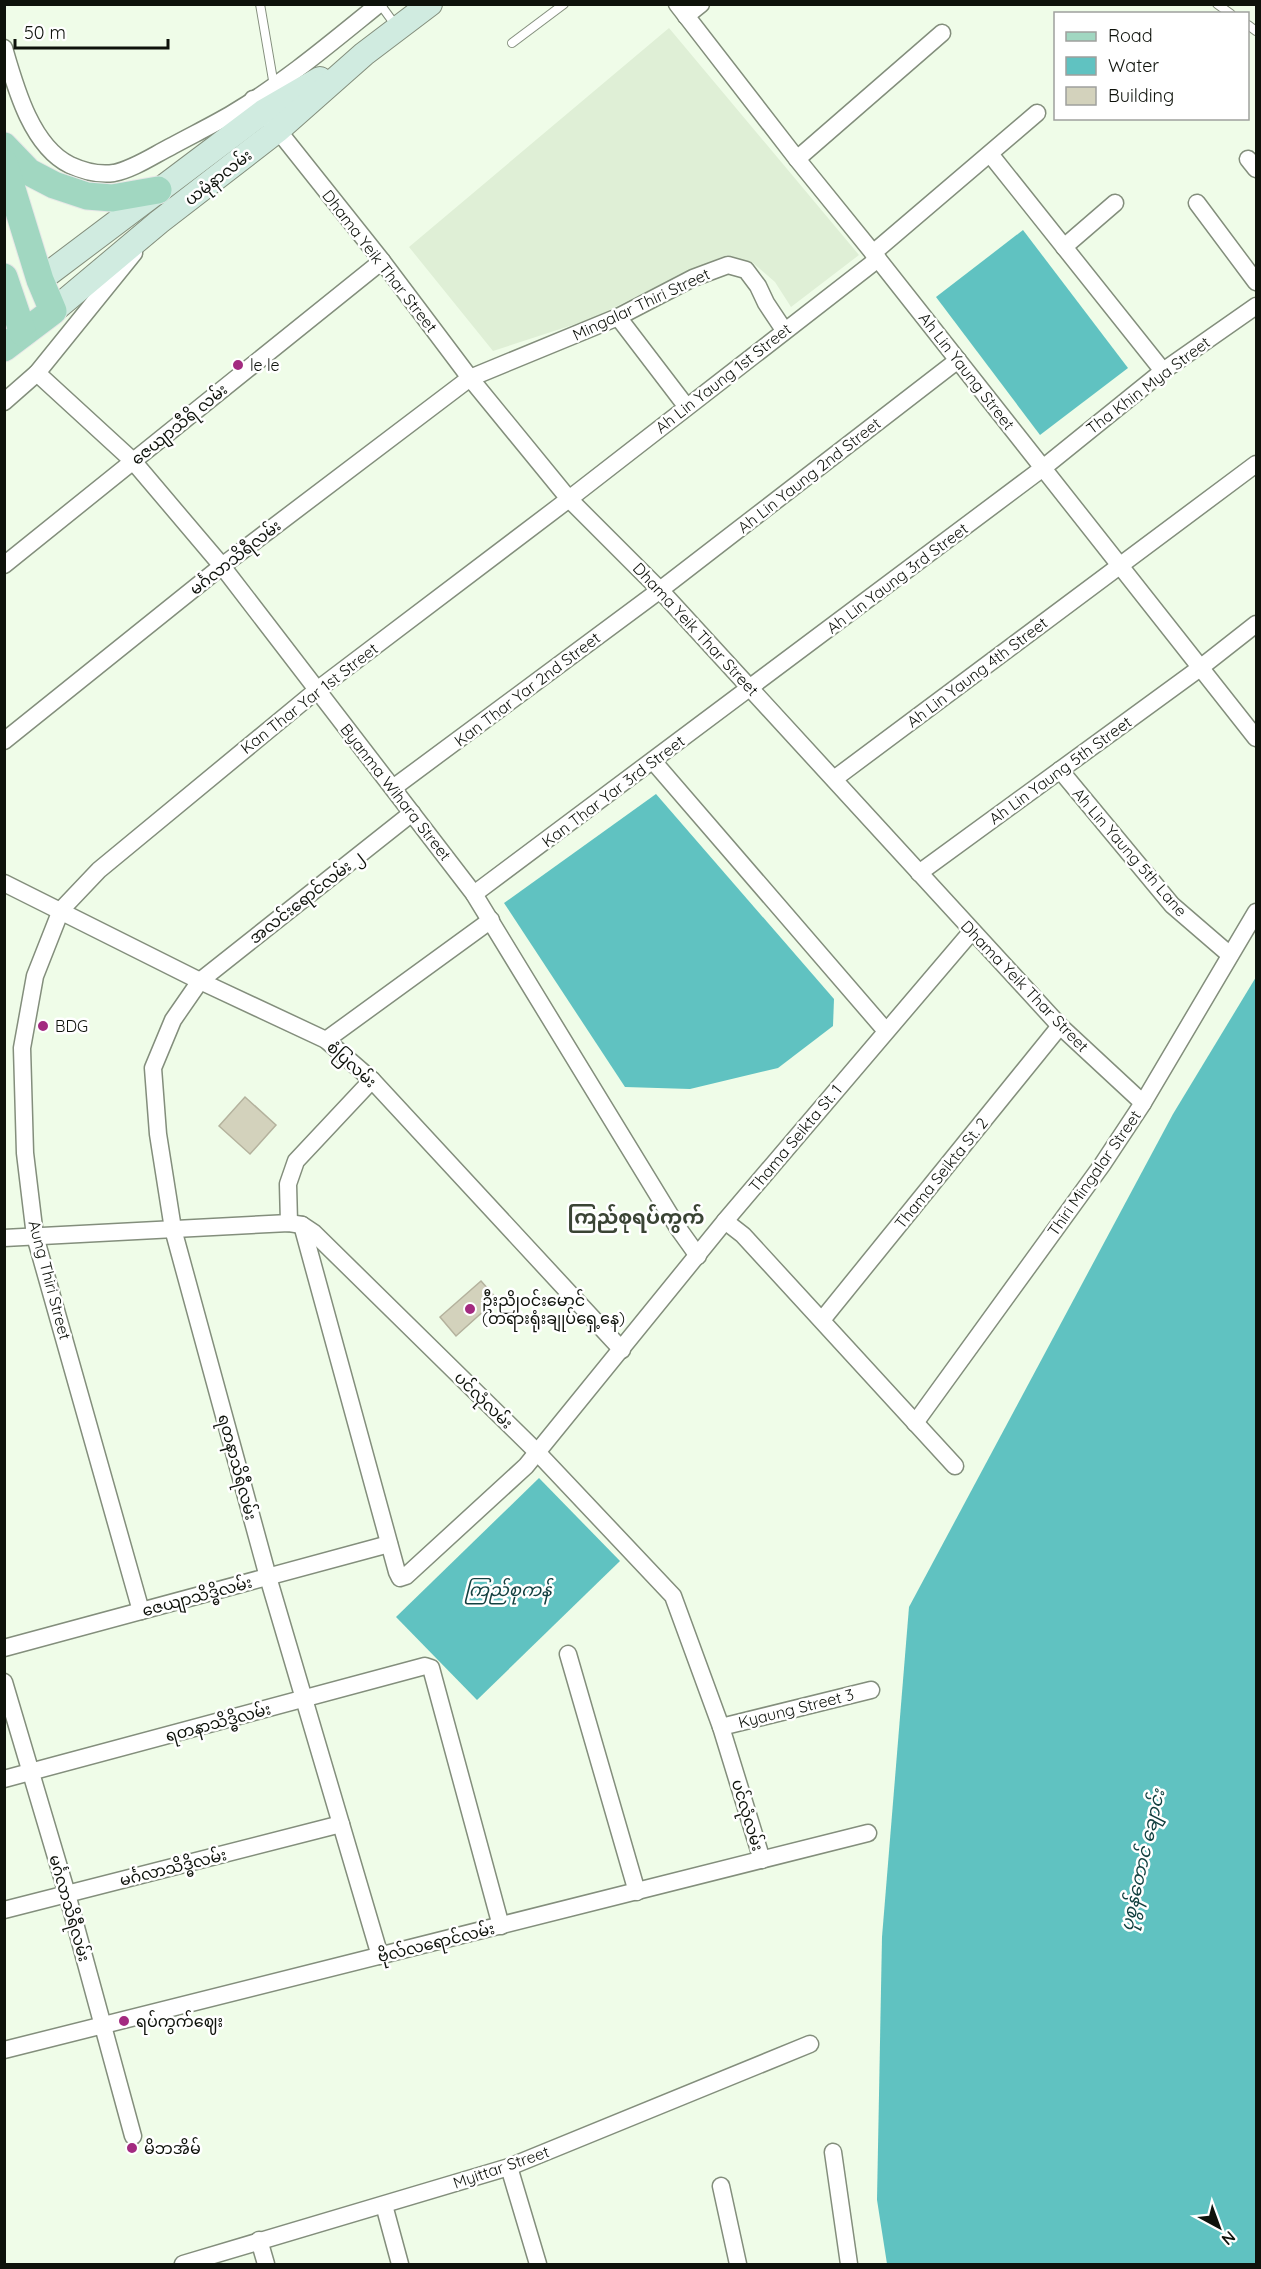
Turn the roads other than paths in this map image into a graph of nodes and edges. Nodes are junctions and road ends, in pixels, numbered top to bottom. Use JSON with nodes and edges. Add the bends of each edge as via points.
{"nodes":[{"id":1,"x":260,"y":4,"type":"edge"},
{"id":2,"x":380,"y":4,"type":"edge"},
{"id":3,"x":430,"y":4,"type":"edge"},
{"id":4,"x":564,"y":4,"type":"edge"},
{"id":5,"x":701,"y":4,"type":"edge"},
{"id":6,"x":682,"y":10,"type":"edge"},
{"id":7,"x":398,"y":29,"type":"junction"},
{"id":8,"x":942,"y":33,"type":"dead end"},
{"id":9,"x":512,"y":44,"type":"dead end"},
{"id":10,"x":4,"y":48,"type":"edge"},
{"id":11,"x":274,"y":86,"type":"junction"},
{"id":12,"x":1037,"y":113,"type":"dead end"},
{"id":13,"x":265,"y":114,"type":"junction"},
{"id":14,"x":4,"y":146,"type":"edge"},
{"id":15,"x":990,"y":154,"type":"junction"},
{"id":16,"x":797,"y":159,"type":"junction"},
{"id":17,"x":4,"y":163,"type":"edge"},
{"id":18,"x":158,"y":190,"type":"junction"},
{"id":19,"x":1115,"y":202,"type":"dead end"},
{"id":20,"x":1197,"y":203,"type":"dead end"},
{"id":21,"x":159,"y":222,"type":"junction"},
{"id":22,"x":1064,"y":247,"type":"junction"},
{"id":23,"x":875,"y":256,"type":"junction"},
{"id":24,"x":382,"y":261,"type":"junction"},
{"id":25,"x":40,"y":280,"type":"junction"},
{"id":26,"x":1257,"y":282,"type":"edge"},
{"id":27,"x":7,"y":297,"type":"edge"},
{"id":28,"x":1257,"y":306,"type":"edge"},
{"id":29,"x":52,"y":311,"type":"junction"},
{"id":30,"x":618,"y":317,"type":"junction"},
{"id":31,"x":784,"y":330,"type":"junction"},
{"id":32,"x":14,"y":340,"type":"edge"},
{"id":33,"x":958,"y":360,"type":"junction"},
{"id":34,"x":1162,"y":371,"type":"junction"},
{"id":35,"x":37,"y":373,"type":"junction"},
{"id":36,"x":470,"y":378,"type":"junction"},
{"id":37,"x":4,"y":402,"type":"edge"},
{"id":38,"x":686,"y":406,"type":"junction"},
{"id":39,"x":133,"y":461,"type":"junction"},
{"id":40,"x":1257,"y":464,"type":"edge"},
{"id":41,"x":1043,"y":468,"type":"junction"},
{"id":42,"x":569,"y":499,"type":"junction"},
{"id":43,"x":4,"y":565,"type":"edge"},
{"id":44,"x":222,"y":566,"type":"junction"},
{"id":45,"x":1120,"y":566,"type":"junction"},
{"id":46,"x":660,"y":590,"type":"junction"},
{"id":47,"x":1257,"y":624,"type":"edge"},
{"id":48,"x":1200,"y":668,"type":"junction"},
{"id":49,"x":752,"y":688,"type":"junction"},
{"id":50,"x":318,"y":690,"type":"junction"},
{"id":51,"x":1257,"y":738,"type":"edge"},
{"id":52,"x":4,"y":741,"type":"edge"},
{"id":53,"x":653,"y":761,"type":"junction"},
{"id":54,"x":1060,"y":770,"type":"junction"},
{"id":55,"x":834,"y":779,"type":"junction"},
{"id":56,"x":393,"y":788,"type":"junction"},
{"id":57,"x":412,"y":813,"type":"junction"},
{"id":58,"x":919,"y":873,"type":"junction"},
{"id":59,"x":4,"y":883,"type":"edge"},
{"id":60,"x":474,"y":894,"type":"junction"},
{"id":61,"x":61,"y":910,"type":"junction"},
{"id":62,"x":1257,"y":912,"type":"edge"},
{"id":63,"x":491,"y":920,"type":"junction"},
{"id":64,"x":972,"y":931,"type":"junction"},
{"id":65,"x":1230,"y":955,"type":"junction"},
{"id":66,"x":200,"y":981,"type":"junction"},
{"id":67,"x":1060,"y":1026,"type":"junction"},
{"id":68,"x":886,"y":1031,"type":"junction"},
{"id":69,"x":326,"y":1040,"type":"junction"},
{"id":70,"x":372,"y":1080,"type":"junction"},
{"id":71,"x":1143,"y":1103,"type":"junction"},
{"id":72,"x":725,"y":1221,"type":"junction"},
{"id":73,"x":296,"y":1224,"type":"junction"},
{"id":74,"x":173,"y":1229,"type":"junction"},
{"id":75,"x":35,"y":1236,"type":"junction"},
{"id":76,"x":4,"y":1238,"type":"edge"},
{"id":77,"x":698,"y":1256,"type":"junction"},
{"id":78,"x":822,"y":1320,"type":"junction"},
{"id":79,"x":622,"y":1350,"type":"junction"},
{"id":80,"x":915,"y":1423,"type":"junction"},
{"id":81,"x":537,"y":1452,"type":"junction"},
{"id":82,"x":955,"y":1466,"type":"dead end"},
{"id":83,"x":389,"y":1544,"type":"junction"},
{"id":84,"x":268,"y":1577,"type":"junction"},
{"id":85,"x":141,"y":1611,"type":"junction"},
{"id":86,"x":4,"y":1648,"type":"edge"},
{"id":87,"x":568,"y":1654,"type":"dead end"},
{"id":88,"x":4,"y":1682,"type":"edge"},
{"id":89,"x":871,"y":1690,"type":"dead end"},
{"id":90,"x":303,"y":1699,"type":"junction"},
{"id":91,"x":721,"y":1727,"type":"junction"},
{"id":92,"x":30,"y":1772,"type":"junction"},
{"id":93,"x":4,"y":1779,"type":"edge"},
{"id":94,"x":341,"y":1824,"type":"junction"},
{"id":95,"x":868,"y":1833,"type":"dead end"},
{"id":96,"x":762,"y":1860,"type":"junction"},
{"id":97,"x":637,"y":1892,"type":"junction"},
{"id":98,"x":67,"y":1894,"type":"junction"},
{"id":99,"x":4,"y":1910,"type":"edge"},
{"id":100,"x":501,"y":1926,"type":"junction"},
{"id":101,"x":380,"y":1956,"type":"junction"},
{"id":102,"x":104,"y":2025,"type":"junction"},
{"id":103,"x":810,"y":2044,"type":"dead end"},
{"id":104,"x":4,"y":2050,"type":"edge"},
{"id":105,"x":133,"y":2136,"type":"dead end"},
{"id":106,"x":832,"y":2152,"type":"dead end"},
{"id":107,"x":509,"y":2167,"type":"junction"},
{"id":108,"x":721,"y":2186,"type":"dead end"},
{"id":109,"x":384,"y":2205,"type":"junction"},
{"id":110,"x":259,"y":2240,"type":"junction"},
{"id":111,"x":183,"y":2265,"type":"edge"},
{"id":112,"x":266,"y":2265,"type":"edge"},
{"id":113,"x":400,"y":2265,"type":"edge"},
{"id":114,"x":538,"y":2265,"type":"edge"},
{"id":115,"x":738,"y":2265,"type":"edge"},
{"id":116,"x":849,"y":2265,"type":"edge"}],
"edges":[{"from":1,"to":11,"type":"lane"},
{"from":2,"to":7,"type":"lane"},
{"from":2,"to":11,"type":"street"},
{"from":3,"to":7,"type":"main road"},
{"from":4,"to":9,"type":"lane"},
{"from":5,"to":6,"type":"street"},
{"from":6,"to":16,"type":"street","name":"Ah Lin Yaung Street"},
{"from":7,"to":13,"type":"main road"},
{"from":8,"to":16,"type":"street"},
{"from":10,"to":13,"type":"street","via":[[24,106],[39,135],[56,156],[92,172],[114,173],[130,167],[223,119]]},
{"from":11,"to":13,"type":"street"},
{"from":12,"to":15,"type":"street","name":"Ah Lin Yaung 1st Street"},
{"from":13,"to":18,"type":"main road"},
{"from":13,"to":21,"type":"main road","name":"ယမုံနာလမ်း"},
{"from":13,"to":24,"type":"street","name":"Dhama Yeik Thar Street"},
{"from":14,"to":18,"type":"main road","via":[[29,172],[77,194],[112,198]]},
{"from":15,"to":22,"type":"street"},
{"from":15,"to":23,"type":"street","name":"Ah Lin Yaung 1st Street"},
{"from":16,"to":23,"type":"street","name":"Ah Lin Yaung Street"},
{"from":17,"to":25,"type":"main road"},
{"from":18,"to":25,"type":"main road"},
{"from":19,"to":22,"type":"street"},
{"from":20,"to":26,"type":"street"},
{"from":21,"to":29,"type":"main road","name":"ယမုံနာလမ်း"},
{"from":21,"to":35,"type":"street"},
{"from":22,"to":34,"type":"street"},
{"from":23,"to":31,"type":"street","name":"Ah Lin Yaung 1st Street"},
{"from":23,"to":33,"type":"street","name":"Ah Lin Yaung Street"},
{"from":24,"to":36,"type":"street","name":"Dhama Yeik Thar Street"},
{"from":24,"to":39,"type":"street","name":"ဇေယျာသီရိ လမ်း"},
{"from":25,"to":27,"type":"main road"},
{"from":25,"to":29,"type":"main road"},
{"from":27,"to":32,"type":"main road"},
{"from":28,"to":34,"type":"street","name":"Tha Khin Mya Street"},
{"from":29,"to":32,"type":"main road","name":"ယမုံနာလမ်း"},
{"from":30,"to":31,"type":"street","name":"Mingalar Thiri Street","via":[[693,278],[728,265],[746,270]]},
{"from":30,"to":36,"type":"street","name":"Mingalar Thiri Street"},
{"from":30,"to":38,"type":"street"},
{"from":31,"to":38,"type":"street","name":"Ah Lin Yaung 1st Street"},
{"from":33,"to":41,"type":"street","name":"Ah Lin Yaung Street"},
{"from":33,"to":46,"type":"street","name":"Ah Lin Yaung 2nd Street"},
{"from":34,"to":41,"type":"street","name":"Tha Khin Mya Street"},
{"from":35,"to":37,"type":"street"},
{"from":35,"to":39,"type":"street","name":"Byanma Wihara Street"},
{"from":36,"to":42,"type":"street","name":"Dhama Yeik Thar Street"},
{"from":36,"to":44,"type":"street","name":"မင်္ဂလာသိရီလမ်း"},
{"from":38,"to":42,"type":"street","name":"Ah Lin Yaung 1st Street"},
{"from":39,"to":43,"type":"street","name":"ဇေယျာသီရိ လမ်း"},
{"from":39,"to":44,"type":"street","name":"Byanma Wihara Street"},
{"from":40,"to":45,"type":"street","name":"Ah Lin Yaung 4th Street"},
{"from":41,"to":45,"type":"street","name":"Ah Lin Yaung Street"},
{"from":41,"to":49,"type":"street","name":"Ah Lin Yaung 3rd Street"},
{"from":42,"to":46,"type":"street","name":"Dhama Yeik Thar Street"},
{"from":42,"to":50,"type":"street","name":"Kan Thar Yar 1st Street"},
{"from":44,"to":50,"type":"street","name":"Byanma Wihara Street"},
{"from":44,"to":52,"type":"street","name":"မင်္ဂလာသိရီလမ်း"},
{"from":45,"to":48,"type":"street","name":"Ah Lin Yaung Street"},
{"from":45,"to":55,"type":"street","name":"Ah Lin Yaung 4th Street"},
{"from":46,"to":49,"type":"street","name":"Dhama Yeik Thar Street"},
{"from":46,"to":56,"type":"street","name":"Kan Thar Yar 2nd Street"},
{"from":47,"to":48,"type":"street","name":"Ah Lin Yaung 5th Street"},
{"from":48,"to":51,"type":"street","name":"Ah Lin Yaung Street"},
{"from":48,"to":54,"type":"street","name":"Ah Lin Yaung 5th Street"},
{"from":49,"to":53,"type":"street","name":"Kan Thar Yar 3rd Street"},
{"from":49,"to":55,"type":"street","name":"Dhama Yeik Thar Street"},
{"from":50,"to":56,"type":"street","name":"Byanma Wihara Street"},
{"from":50,"to":61,"type":"street","name":"Kan Thar Yar 1st Street","via":[[99,870]]},
{"from":53,"to":60,"type":"street","name":"Kan Thar Yar 3rd Street"},
{"from":53,"to":68,"type":"street"},
{"from":54,"to":58,"type":"street","name":"Ah Lin Yaung 5th Street"},
{"from":54,"to":65,"type":"street","name":"Ah Lin Yaung 5th Lane","via":[[1172,905]]},
{"from":55,"to":58,"type":"street","name":"Dhama Yeik Thar Street"},
{"from":56,"to":57,"type":"street","name":"Byanma Wihara Street"},
{"from":57,"to":60,"type":"street","name":"Byanma Wihara Street"},
{"from":57,"to":66,"type":"street","name":"အလင်းရောင်လမ်း ၂"},
{"from":58,"to":64,"type":"street","name":"Dhama Yeik Thar Street"},
{"from":59,"to":61,"type":"street","name":"စံပြလမ်း"},
{"from":60,"to":63,"type":"street","name":"Byanma Wihara Street"},
{"from":61,"to":66,"type":"street","name":"စံပြလမ်း"},
{"from":61,"to":75,"type":"street","name":"Aung Thiri Street","via":[[35,976],[22,1048],[25,1153]]},
{"from":62,"to":65,"type":"street","name":"Thiri Mingalar Street"},
{"from":63,"to":69,"type":"street"},
{"from":63,"to":77,"type":"street","name":"Byanma Wihara Street"},
{"from":64,"to":67,"type":"street","name":"Dhama Yeik Thar Street"},
{"from":64,"to":68,"type":"street","name":"Thama Seikta St. 1"},
{"from":65,"to":71,"type":"street","name":"Thiri Mingalar Street"},
{"from":66,"to":69,"type":"street","name":"စံပြလမ်း"},
{"from":66,"to":74,"type":"street","name":"ရတနာသိရီလမ်း","via":[[173,1020],[153,1068],[158,1134]]},
{"from":67,"to":71,"type":"street","name":"Dhama Yeik Thar Street"},
{"from":67,"to":78,"type":"street","name":"Thama Seikta St. 2"},
{"from":68,"to":72,"type":"street","name":"Thama Seikta St. 1"},
{"from":69,"to":70,"type":"street","name":"စံပြလမ်း"},
{"from":70,"to":73,"type":"street","via":[[296,1161],[288,1184]]},
{"from":70,"to":79,"type":"street","name":"စံပြလမ်း"},
{"from":71,"to":80,"type":"street","name":"Thiri Mingalar Street"},
{"from":72,"to":77,"type":"street","name":"Thama Seikta St. 1"},
{"from":72,"to":78,"type":"street","via":[[743,1235]]},
{"from":73,"to":74,"type":"street"},
{"from":73,"to":81,"type":"street","name":"ပင်လုံလမ်း","via":[[314,1233]]},
{"from":73,"to":83,"type":"street"},
{"from":74,"to":75,"type":"street"},
{"from":74,"to":84,"type":"street","name":"ရတနာသိရီလမ်း"},
{"from":75,"to":76,"type":"street"},
{"from":75,"to":85,"type":"street","name":"Aung Thiri Street"},
{"from":77,"to":79,"type":"street","name":"Thama Seikta St. 1"},
{"from":78,"to":80,"type":"street"},
{"from":79,"to":81,"type":"street","name":"Thama Seikta St. 1"},
{"from":80,"to":82,"type":"street"},
{"from":81,"to":83,"type":"street","name":"Thama Seikta St. 1","via":[[406,1576],[400,1578]]},
{"from":81,"to":91,"type":"street","name":"ပင်လုံလမ်း","via":[[673,1596]]},
{"from":83,"to":84,"type":"street","name":"ဇေယျာသိဒ္ဓိလမ်း"},
{"from":84,"to":85,"type":"street","name":"ဇေယျာသိဒ္ဓိလမ်း"},
{"from":84,"to":90,"type":"street","name":"ရတနာသိရီလမ်း"},
{"from":85,"to":86,"type":"street","name":"ဇေယျာသိဒ္ဓိလမ်း"},
{"from":87,"to":97,"type":"street"},
{"from":88,"to":92,"type":"street","name":"မင်္ဂလာသိရီလမ်း"},
{"from":89,"to":91,"type":"street","name":"Kyaung Street 3"},
{"from":90,"to":92,"type":"street","name":"ရတနာသိဒ္ဓိလမ်း"},
{"from":90,"to":94,"type":"street","name":"ရတနာသိရီလမ်း"},
{"from":90,"to":100,"type":"street","name":"ရတနာသိဒ္ဓိလမ်း","via":[[425,1666],[431,1668]]},
{"from":91,"to":96,"type":"street","name":"ပင်လုံလမ်း"},
{"from":92,"to":93,"type":"street","name":"ရတနာသိဒ္ဓိလမ်း"},
{"from":92,"to":98,"type":"street","name":"မင်္ဂလာသိရီလမ်း"},
{"from":94,"to":98,"type":"street","name":"မင်္ဂလာသိဒ္ဓိလမ်း"},
{"from":94,"to":101,"type":"street","name":"ရတနာသိရီလမ်း"},
{"from":95,"to":96,"type":"street","name":"ဗိုလ်လရောင်လမ်း"},
{"from":96,"to":97,"type":"street","name":"ဗိုလ်လရောင်လမ်း"},
{"from":97,"to":100,"type":"street","name":"ဗိုလ်လရောင်လမ်း"},
{"from":98,"to":99,"type":"street","name":"မင်္ဂလာသိဒ္ဓိလမ်း"},
{"from":98,"to":102,"type":"street","name":"မင်္ဂလာသိရီလမ်း"},
{"from":100,"to":101,"type":"street","name":"ဗိုလ်လရောင်လမ်း"},
{"from":101,"to":102,"type":"street","name":"ဗိုလ်လရောင်လမ်း"},
{"from":102,"to":104,"type":"street","name":"ဗိုလ်လရောင်လမ်း"},
{"from":102,"to":105,"type":"street","name":"မင်္ဂလာသိရီလမ်း"},
{"from":103,"to":107,"type":"street","name":"Myittar Street"},
{"from":106,"to":116,"type":"street"},
{"from":107,"to":109,"type":"street","name":"Myittar Street"},
{"from":107,"to":114,"type":"street"},
{"from":108,"to":115,"type":"street"},
{"from":109,"to":110,"type":"street","name":"Myittar Street"},
{"from":109,"to":113,"type":"street"},
{"from":110,"to":111,"type":"street","name":"Myittar Street"},
{"from":110,"to":112,"type":"street"}]}
